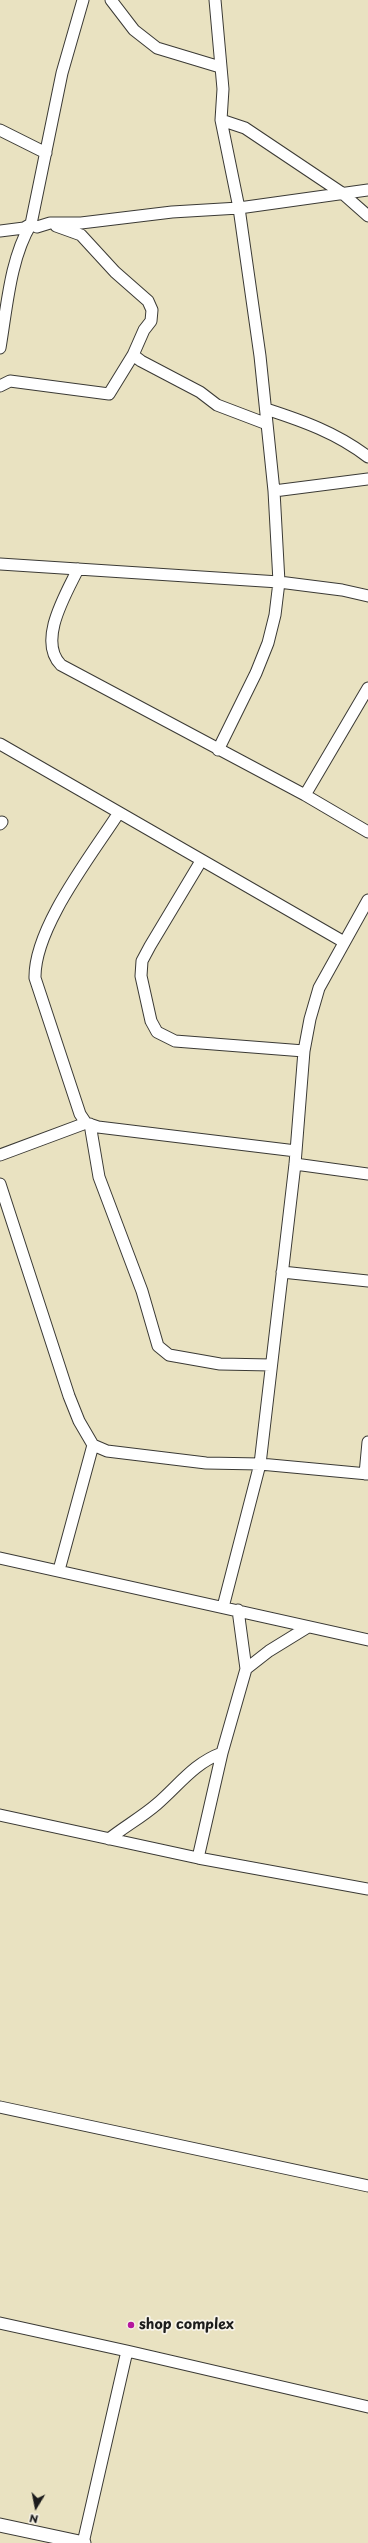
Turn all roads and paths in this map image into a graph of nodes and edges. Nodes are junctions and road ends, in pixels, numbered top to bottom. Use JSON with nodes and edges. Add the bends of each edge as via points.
{"nodes":[{"id":1,"x":83,"y":0,"type":"edge"},
{"id":2,"x":111,"y":0,"type":"edge"},
{"id":3,"x":215,"y":0,"type":"edge"},
{"id":4,"x":220,"y":67,"type":"junction"},
{"id":5,"x":221,"y":120,"type":"junction"},
{"id":6,"x":0,"y":130,"type":"edge"},
{"id":7,"x":46,"y":153,"type":"junction"},
{"id":8,"x":368,"y":190,"type":"edge"},
{"id":9,"x":342,"y":193,"type":"junction"},
{"id":10,"x":240,"y":208,"type":"junction"},
{"id":11,"x":368,"y":216,"type":"edge"},
{"id":12,"x":50,"y":223,"type":"junction"},
{"id":13,"x":31,"y":224,"type":"junction"},
{"id":14,"x":0,"y":231,"type":"edge"},
{"id":15,"x":0,"y":348,"type":"edge"},
{"id":16,"x":133,"y":355,"type":"junction"},
{"id":17,"x":0,"y":386,"type":"edge"},
{"id":18,"x":266,"y":409,"type":"junction"},
{"id":19,"x":267,"y":424,"type":"junction"},
{"id":20,"x":368,"y":457,"type":"edge"},
{"id":21,"x":368,"y":479,"type":"edge"},
{"id":22,"x":274,"y":491,"type":"junction"},
{"id":23,"x":0,"y":564,"type":"edge"},
{"id":24,"x":78,"y":569,"type":"junction"},
{"id":25,"x":279,"y":582,"type":"junction"},
{"id":26,"x":368,"y":596,"type":"edge"},
{"id":27,"x":368,"y":688,"type":"edge"},
{"id":28,"x":0,"y":744,"type":"edge"},
{"id":29,"x":218,"y":750,"type":"junction"},
{"id":30,"x":305,"y":795,"type":"junction"},
{"id":31,"x":118,"y":814,"type":"junction"},
{"id":32,"x":368,"y":832,"type":"edge"},
{"id":33,"x":201,"y":861,"type":"junction"},
{"id":34,"x":368,"y":900,"type":"edge"},
{"id":35,"x":344,"y":942,"type":"junction"},
{"id":36,"x":304,"y":1051,"type":"junction"},
{"id":37,"x":88,"y":1124,"type":"junction"},
{"id":38,"x":296,"y":1151,"type":"junction"},
{"id":39,"x":0,"y":1155,"type":"edge"},
{"id":40,"x":295,"y":1164,"type":"junction"},
{"id":41,"x":368,"y":1174,"type":"edge"},
{"id":42,"x":0,"y":1184,"type":"edge"},
{"id":43,"x":282,"y":1272,"type":"junction"},
{"id":44,"x":368,"y":1282,"type":"edge"},
{"id":45,"x":272,"y":1365,"type":"junction"},
{"id":46,"x":368,"y":1442,"type":"edge"},
{"id":47,"x":93,"y":1445,"type":"junction"},
{"id":48,"x":260,"y":1464,"type":"junction"},
{"id":49,"x":366,"y":1474,"type":"edge"},
{"id":50,"x":0,"y":1558,"type":"edge"},
{"id":51,"x":59,"y":1570,"type":"junction"},
{"id":52,"x":223,"y":1607,"type":"junction"},
{"id":53,"x":238,"y":1610,"type":"junction"},
{"id":54,"x":308,"y":1627,"type":"junction"},
{"id":55,"x":368,"y":1640,"type":"edge"},
{"id":56,"x":246,"y":1669,"type":"junction"},
{"id":57,"x":222,"y":1753,"type":"junction"},
{"id":58,"x":0,"y":1815,"type":"edge"},
{"id":59,"x":108,"y":1839,"type":"junction"},
{"id":60,"x":198,"y":1858,"type":"junction"},
{"id":61,"x":368,"y":1889,"type":"edge"},
{"id":62,"x":0,"y":2107,"type":"edge"},
{"id":63,"x":368,"y":2186,"type":"edge"},
{"id":64,"x":0,"y":2324,"type":"edge"},
{"id":65,"x":127,"y":2351,"type":"junction"},
{"id":66,"x":368,"y":2407,"type":"edge"},
{"id":67,"x":0,"y":2525,"type":"edge"},
{"id":68,"x":83,"y":2543,"type":"edge"}],
"edges":[{"from":1,"to":7,"type":"street","via":[[62,73]]},
{"from":2,"to":4,"type":"street","via":[[134,30],[157,48]]},
{"from":3,"to":4,"type":"street"},
{"from":4,"to":5,"type":"street","via":[[223,89]]},
{"from":5,"to":9,"type":"street","via":[[245,128]]},
{"from":5,"to":10,"type":"street"},
{"from":6,"to":7,"type":"street"},
{"from":7,"to":13,"type":"street"},
{"from":8,"to":9,"type":"street"},
{"from":9,"to":10,"type":"street"},
{"from":9,"to":11,"type":"street"},
{"from":10,"to":12,"type":"street","via":[[172,212],[81,223]]},
{"from":10,"to":18,"type":"street"},
{"from":12,"to":13,"type":"street","via":[[37,227]]},
{"from":12,"to":16,"type":"street","via":[[82,235],[115,272],[148,301],[152,310],[152,321],[144,330]]},
{"from":13,"to":14,"type":"street","via":[[24,228]]},
{"from":13,"to":15,"type":"street","via":[[23,238],[10,289]]},
{"from":16,"to":17,"type":"street","via":[[110,394],[10,381]]},
{"from":16,"to":19,"type":"street","via":[[200,392],[212,402]]},
{"from":18,"to":19,"type":"street"},
{"from":18,"to":20,"type":"street","via":[[326,431],[351,444]]},
{"from":19,"to":22,"type":"street"},
{"from":21,"to":22,"type":"street"},
{"from":22,"to":25,"type":"street"},
{"from":23,"to":24,"type":"street"},
{"from":24,"to":25,"type":"street"},
{"from":24,"to":29,"type":"street","via":[[62,604],[52,635],[51,648],[54,658],[61,665]]},
{"from":25,"to":26,"type":"street"},
{"from":25,"to":29,"type":"street","via":[[268,643]]},
{"from":27,"to":30,"type":"street"},
{"from":28,"to":31,"type":"street"},
{"from":29,"to":30,"type":"street"},
{"from":30,"to":32,"type":"street"},
{"from":31,"to":33,"type":"street"},
{"from":31,"to":37,"type":"street","via":[[52,922],[38,951],[35,965],[35,978],[80,1114]]},
{"from":33,"to":35,"type":"street"},
{"from":33,"to":36,"type":"street","via":[[142,962],[141,976],[157,1032],[175,1041]]},
{"from":34,"to":35,"type":"street"},
{"from":35,"to":36,"type":"street","via":[[319,988]]},
{"from":36,"to":38,"type":"street"},
{"from":37,"to":38,"type":"street","via":[[98,1128]]},
{"from":37,"to":39,"type":"street"},
{"from":37,"to":45,"type":"street","via":[[99,1177],[142,1291],[158,1346],[169,1355],[220,1364]]},
{"from":38,"to":40,"type":"street"},
{"from":40,"to":41,"type":"street"},
{"from":40,"to":43,"type":"street"},
{"from":42,"to":47,"type":"street","via":[[70,1396]]},
{"from":43,"to":44,"type":"street"},
{"from":43,"to":45,"type":"street"},
{"from":45,"to":48,"type":"street"},
{"from":46,"to":49,"type":"street"},
{"from":47,"to":48,"type":"street","via":[[107,1451],[206,1463]]},
{"from":47,"to":51,"type":"street"},
{"from":48,"to":49,"type":"street"},
{"from":48,"to":52,"type":"street"},
{"from":50,"to":51,"type":"street"},
{"from":51,"to":52,"type":"street"},
{"from":52,"to":53,"type":"street"},
{"from":53,"to":54,"type":"street"},
{"from":53,"to":56,"type":"street"},
{"from":54,"to":55,"type":"street"},
{"from":54,"to":56,"type":"street","via":[[269,1651]]},
{"from":56,"to":57,"type":"street"},
{"from":57,"to":59,"type":"street","via":[[208,1758],[195,1767],[156,1805]]},
{"from":57,"to":60,"type":"street"},
{"from":58,"to":59,"type":"street"},
{"from":59,"to":60,"type":"street"},
{"from":60,"to":61,"type":"street"},
{"from":62,"to":63,"type":"street"},
{"from":64,"to":65,"type":"street"},
{"from":65,"to":66,"type":"street"},
{"from":65,"to":68,"type":"street"},
{"from":67,"to":68,"type":"street"}]}
